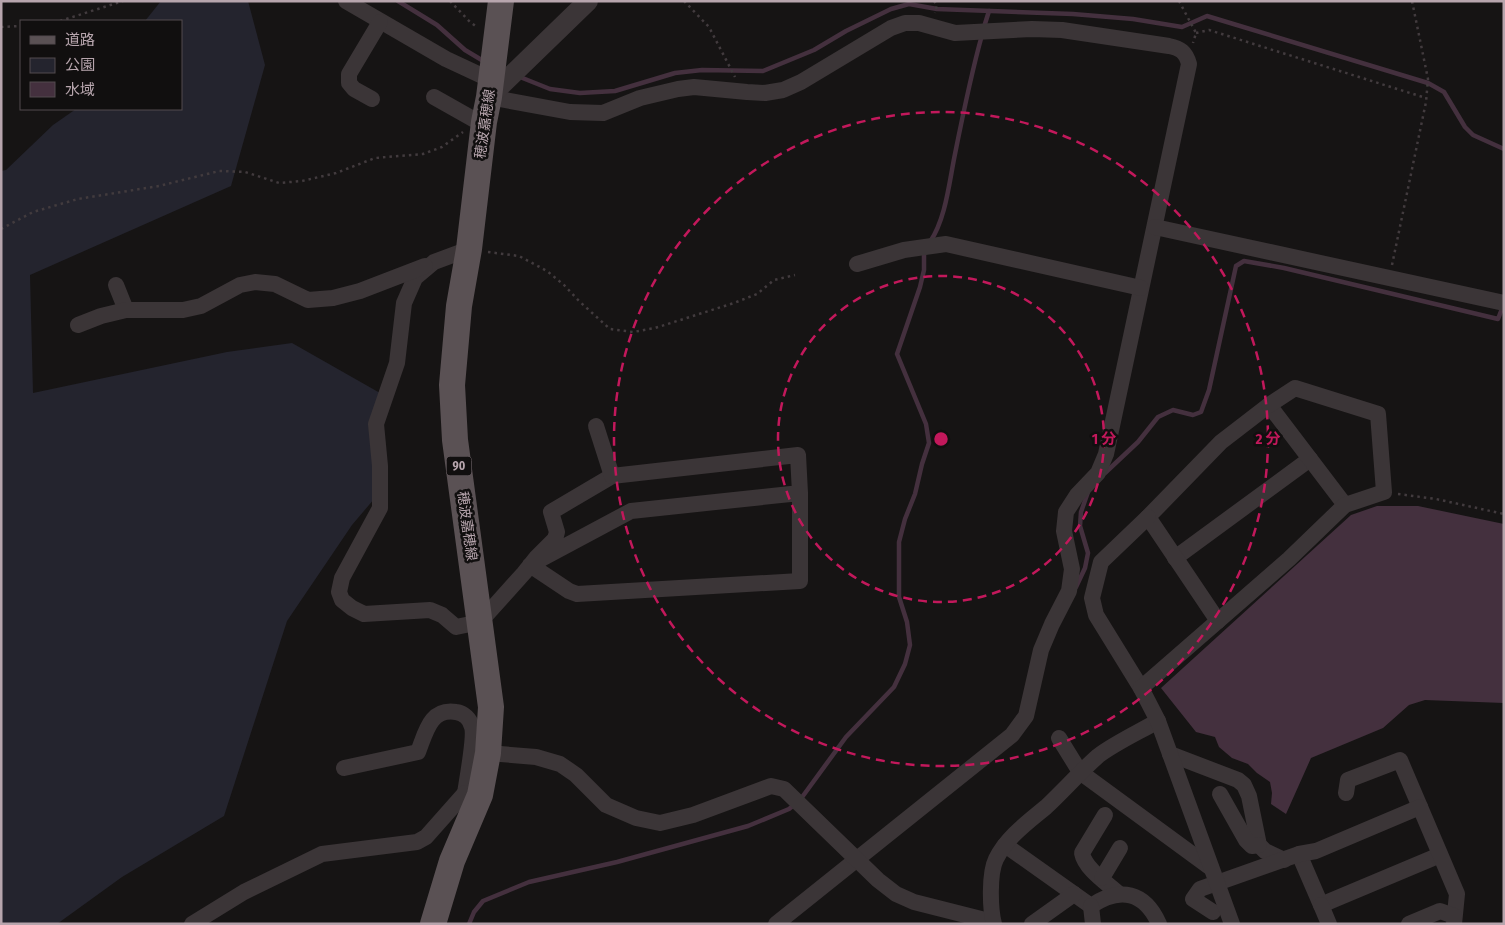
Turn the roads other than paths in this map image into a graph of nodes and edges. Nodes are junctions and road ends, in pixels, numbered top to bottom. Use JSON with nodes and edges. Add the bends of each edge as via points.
{"nodes":[{"id":1,"x":346,"y":1,"type":"edge"},
{"id":2,"x":501,"y":1,"type":"edge"},
{"id":3,"x":588,"y":1,"type":"edge"},
{"id":4,"x":380,"y":22,"type":"junction"},
{"id":5,"x":490,"y":89,"type":"junction"},
{"id":6,"x":434,"y":97,"type":"dead end"},
{"id":7,"x":372,"y":99,"type":"dead end"},
{"id":8,"x":478,"y":121,"type":"junction"},
{"id":9,"x":1155,"y":228,"type":"junction"},
{"id":10,"x":468,"y":249,"type":"junction"},
{"id":11,"x":434,"y":262,"type":"junction"},
{"id":12,"x":857,"y":264,"type":"dead end"},
{"id":13,"x":116,"y":285,"type":"dead end"},
{"id":14,"x":1141,"y":288,"type":"junction"},
{"id":15,"x":1504,"y":303,"type":"edge"},
{"id":16,"x":126,"y":310,"type":"junction"},
{"id":17,"x":78,"y":325,"type":"dead end"},
{"id":18,"x":1269,"y":405,"type":"junction"},
{"id":19,"x":596,"y":426,"type":"dead end"},
{"id":20,"x":1310,"y":459,"type":"junction"},
{"id":21,"x":612,"y":476,"type":"junction"},
{"id":22,"x":800,"y":493,"type":"junction"},
{"id":23,"x":1345,"y":505,"type":"junction"},
{"id":24,"x":1148,"y":517,"type":"junction"},
{"id":25,"x":1175,"y":558,"type":"junction"},
{"id":26,"x":530,"y":565,"type":"junction"},
{"id":27,"x":1218,"y":621,"type":"junction"},
{"id":28,"x":480,"y":622,"type":"junction"},
{"id":29,"x":1142,"y":688,"type":"junction"},
{"id":30,"x":1158,"y":721,"type":"junction"},
{"id":31,"x":1060,"y":738,"type":"dead end"},
{"id":32,"x":488,"y":753,"type":"junction"},
{"id":33,"x":1170,"y":754,"type":"junction"},
{"id":34,"x":344,"y":768,"type":"dead end"},
{"id":35,"x":1080,"y":772,"type":"junction"},
{"id":36,"x":1346,"y":793,"type":"dead end"},
{"id":37,"x":472,"y":794,"type":"junction"},
{"id":38,"x":1220,"y":794,"type":"dead end"},
{"id":39,"x":1420,"y":807,"type":"junction"},
{"id":40,"x":1105,"y":815,"type":"dead end"},
{"id":41,"x":1005,"y":845,"type":"junction"},
{"id":42,"x":1259,"y":845,"type":"junction"},
{"id":43,"x":1120,"y":848,"type":"dead end"},
{"id":44,"x":1299,"y":854,"type":"junction"},
{"id":45,"x":1440,"y":855,"type":"junction"},
{"id":46,"x":857,"y":860,"type":"junction"},
{"id":47,"x":1284,"y":860,"type":"junction"},
{"id":48,"x":1214,"y":875,"type":"junction"},
{"id":49,"x":1102,"y":878,"type":"junction"},
{"id":50,"x":1074,"y":894,"type":"junction"},
{"id":51,"x":1119,"y":894,"type":"junction"},
{"id":52,"x":1321,"y":905,"type":"junction"},
{"id":53,"x":1091,"y":906,"type":"junction"},
{"id":54,"x":1213,"y":912,"type":"dead end"},
{"id":55,"x":1454,"y":920,"type":"edge"},
{"id":56,"x":994,"y":923,"type":"edge"},
{"id":57,"x":192,"y":924,"type":"edge"},
{"id":58,"x":433,"y":924,"type":"edge"},
{"id":59,"x":776,"y":924,"type":"edge"},
{"id":60,"x":1032,"y":924,"type":"edge"},
{"id":61,"x":1093,"y":924,"type":"edge"},
{"id":62,"x":1159,"y":924,"type":"edge"},
{"id":63,"x":1232,"y":924,"type":"edge"},
{"id":64,"x":1329,"y":924,"type":"edge"},
{"id":65,"x":1409,"y":924,"type":"edge"}],
"edges":[{"from":1,"to":4,"type":"street"},
{"from":2,"to":5,"type":"main road","name":"穂波嘉穂線","number":"90"},
{"from":3,"to":5,"type":"street"},
{"from":4,"to":5,"type":"street"},
{"from":4,"to":7,"type":"street","via":[[349,74],[349,83],[354,89]]},
{"from":5,"to":8,"type":"main road","name":"穂波嘉穂線","number":"90"},
{"from":5,"to":9,"type":"street","via":[[570,112],[603,113],[640,98],[694,87],[765,93],[801,82],[891,28],[919,22],[955,32],[1032,29],[1178,48],[1189,64]]},
{"from":6,"to":8,"type":"street"},
{"from":8,"to":10,"type":"main road","name":"穂波嘉穂線","number":"90"},
{"from":9,"to":14,"type":"street"},
{"from":9,"to":15,"type":"street"},
{"from":10,"to":11,"type":"street"},
{"from":10,"to":28,"type":"main road","name":"穂波嘉穂線","number":"90","via":[[452,385],[455,440]]},
{"from":11,"to":16,"type":"street","via":[[333,298],[308,300],[274,284],[255,282],[240,285],[201,306],[183,310]]},
{"from":11,"to":28,"type":"street","via":[[415,278],[404,303],[397,363],[376,424],[380,508],[342,578],[339,592],[342,600],[364,614],[430,610],[456,627]]},
{"from":12,"to":14,"type":"street","via":[[904,250],[946,244]]},
{"from":13,"to":16,"type":"street"},
{"from":14,"to":46,"type":"street","via":[[1106,454],[1098,473],[1066,512],[1064,531],[1072,568],[1069,591],[1041,650],[1026,716],[1012,735]]},
{"from":16,"to":17,"type":"street"},
{"from":18,"to":20,"type":"street"},
{"from":18,"to":23,"type":"street","via":[[1295,388],[1378,414],[1384,492]]},
{"from":18,"to":24,"type":"street","via":[[1221,442]]},
{"from":19,"to":21,"type":"street"},
{"from":20,"to":23,"type":"street"},
{"from":20,"to":25,"type":"street"},
{"from":21,"to":22,"type":"street","via":[[798,455]]},
{"from":21,"to":26,"type":"street","via":[[550,512],[557,532],[555,539]]},
{"from":22,"to":26,"type":"street","via":[[631,511]]},
{"from":22,"to":26,"type":"street","via":[[800,581],[577,594]]},
{"from":23,"to":27,"type":"street"},
{"from":24,"to":25,"type":"street"},
{"from":24,"to":29,"type":"street","via":[[1101,562],[1092,598],[1096,615]]},
{"from":25,"to":27,"type":"street"},
{"from":26,"to":28,"type":"street"},
{"from":27,"to":29,"type":"street"},
{"from":28,"to":32,"type":"main road","name":"穂波嘉穂線","number":"90","via":[[491,708]]},
{"from":29,"to":30,"type":"street"},
{"from":30,"to":33,"type":"street"},
{"from":30,"to":35,"type":"street","via":[[1100,754]]},
{"from":31,"to":35,"type":"street"},
{"from":32,"to":37,"type":"main road","name":"穂波嘉穂線","number":"90"},
{"from":32,"to":46,"type":"street","via":[[536,757],[560,764],[576,775],[606,806],[660,823],[693,815],[771,786],[784,789]]},
{"from":33,"to":42,"type":"street","via":[[1244,785]]},
{"from":33,"to":48,"type":"street"},
{"from":34,"to":37,"type":"street","via":[[418,752],[428,726],[436,715],[445,710],[468,719],[473,729]]},
{"from":35,"to":41,"type":"street"},
{"from":35,"to":48,"type":"street"},
{"from":36,"to":39,"type":"street","via":[[1348,780],[1400,760]]},
{"from":37,"to":57,"type":"street","via":[[417,842],[322,854],[244,892]]},
{"from":37,"to":58,"type":"main road","name":"穂波嘉穂線","number":"90"},
{"from":38,"to":42,"type":"street","via":[[1246,840],[1252,846]]},
{"from":39,"to":44,"type":"street","via":[[1316,851]]},
{"from":39,"to":45,"type":"street"},
{"from":40,"to":49,"type":"street","via":[[1082,853],[1089,866]]},
{"from":41,"to":50,"type":"street"},
{"from":41,"to":56,"type":"street","via":[[993,868],[991,896]]},
{"from":42,"to":47,"type":"street"},
{"from":43,"to":49,"type":"street"},
{"from":44,"to":47,"type":"street"},
{"from":44,"to":52,"type":"street"},
{"from":45,"to":52,"type":"street"},
{"from":45,"to":55,"type":"street","via":[[1457,894]]},
{"from":46,"to":56,"type":"street","via":[[896,894],[914,902]]},
{"from":46,"to":59,"type":"street"},
{"from":47,"to":48,"type":"street"},
{"from":48,"to":54,"type":"street","via":[[1193,899]]},
{"from":48,"to":63,"type":"street"},
{"from":49,"to":51,"type":"street"},
{"from":50,"to":53,"type":"street"},
{"from":50,"to":60,"type":"street"},
{"from":51,"to":53,"type":"street"},
{"from":51,"to":62,"type":"street","via":[[1143,900],[1153,910]]},
{"from":52,"to":64,"type":"street"},
{"from":53,"to":61,"type":"street"},
{"from":55,"to":65,"type":"street","via":[[1440,911]]}]}
